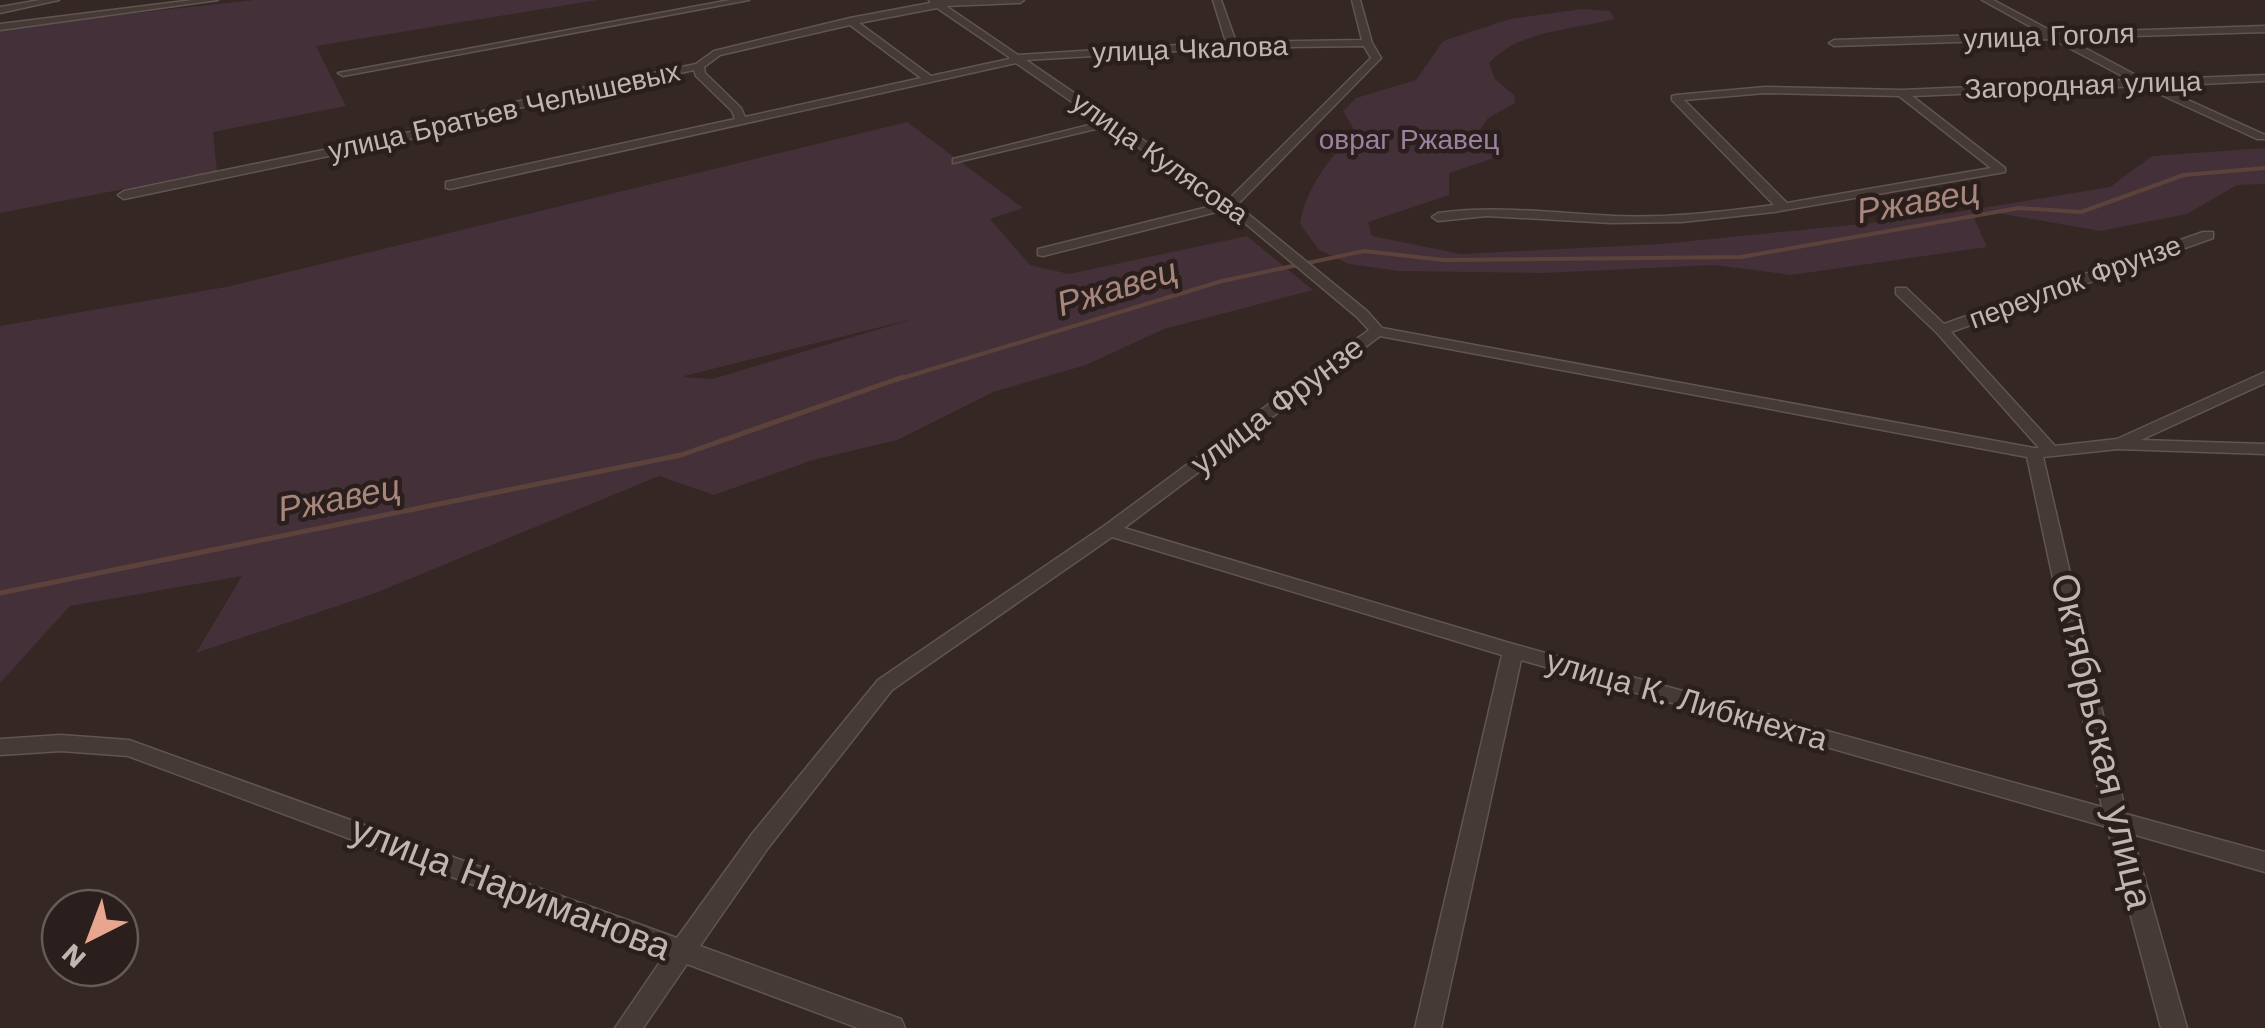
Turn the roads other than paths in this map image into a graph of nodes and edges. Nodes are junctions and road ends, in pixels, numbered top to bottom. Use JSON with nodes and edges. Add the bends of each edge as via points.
{"nodes":[{"id":1,"x":55,"y":0,"type":"edge"},
{"id":2,"x":214,"y":0,"type":"edge"},
{"id":3,"x":745,"y":0,"type":"edge"},
{"id":4,"x":1020,"y":0,"type":"edge"},
{"id":5,"x":1217,"y":0,"type":"edge"},
{"id":6,"x":1356,"y":0,"type":"edge"},
{"id":7,"x":1986,"y":0,"type":"edge"},
{"id":8,"x":934,"y":2,"type":"edge"},
{"id":9,"x":0,"y":10,"type":"edge"},
{"id":10,"x":850,"y":21,"type":"junction"},
{"id":11,"x":1,"y":25,"type":"edge"},
{"id":12,"x":2265,"y":30,"type":"edge"},
{"id":13,"x":2054,"y":35,"type":"junction"},
{"id":14,"x":1834,"y":42,"type":"dead end"},
{"id":15,"x":1367,"y":43,"type":"junction"},
{"id":16,"x":1232,"y":45,"type":"junction"},
{"id":17,"x":1014,"y":59,"type":"junction"},
{"id":18,"x":699,"y":66,"type":"junction"},
{"id":19,"x":343,"y":73,"type":"dead end"},
{"id":20,"x":928,"y":78,"type":"junction"},
{"id":21,"x":2265,"y":78,"type":"edge"},
{"id":22,"x":2141,"y":82,"type":"junction"},
{"id":23,"x":1902,"y":93,"type":"junction"},
{"id":24,"x":740,"y":121,"type":"junction"},
{"id":25,"x":1113,"y":122,"type":"junction"},
{"id":26,"x":2260,"y":137,"type":"dead end"},
{"id":27,"x":958,"y":161,"type":"dead end"},
{"id":28,"x":450,"y":185,"type":"dead end"},
{"id":29,"x":124,"y":194,"type":"dead end"},
{"id":30,"x":1230,"y":205,"type":"junction"},
{"id":31,"x":1784,"y":206,"type":"junction"},
{"id":32,"x":1438,"y":217,"type":"dead end"},
{"id":33,"x":2208,"y":235,"type":"dead end"},
{"id":34,"x":1043,"y":252,"type":"dead end"},
{"id":35,"x":1901,"y":291,"type":"dead end"},
{"id":36,"x":1942,"y":330,"type":"junction"},
{"id":37,"x":1377,"y":331,"type":"junction"},
{"id":38,"x":2265,"y":377,"type":"edge"},
{"id":39,"x":2118,"y":444,"type":"junction"},
{"id":40,"x":2265,"y":449,"type":"edge"},
{"id":41,"x":2042,"y":451,"type":"junction"},
{"id":42,"x":1110,"y":530,"type":"junction"},
{"id":43,"x":1513,"y":650,"type":"junction"},
{"id":44,"x":0,"y":747,"type":"edge"},
{"id":45,"x":2117,"y":822,"type":"junction"},
{"id":46,"x":2265,"y":862,"type":"edge"},
{"id":47,"x":681,"y":952,"type":"junction"},
{"id":48,"x":628,"y":1028,"type":"edge"},
{"id":49,"x":892,"y":1028,"type":"edge"},
{"id":50,"x":1428,"y":1028,"type":"edge"},
{"id":51,"x":2174,"y":1028,"type":"edge"}],
"edges":[{"from":1,"to":9,"type":"street"},
{"from":2,"to":11,"type":"street"},
{"from":3,"to":19,"type":"street"},
{"from":4,"to":8,"type":"street","name":"улица Братьев Челышевых"},
{"from":5,"to":16,"type":"street"},
{"from":6,"to":15,"type":"street"},
{"from":7,"to":13,"type":"street"},
{"from":8,"to":10,"type":"street","name":"улица Братьев Челышевых"},
{"from":8,"to":17,"type":"street","name":"улица Кулясова"},
{"from":10,"to":18,"type":"street","name":"улица Братьев Челышевых","via":[[717,53]]},
{"from":10,"to":20,"type":"street"},
{"from":12,"to":13,"type":"street","name":"улица Гоголя"},
{"from":13,"to":14,"type":"street","name":"улица Гоголя"},
{"from":13,"to":22,"type":"street"},
{"from":15,"to":16,"type":"street","name":"улица Чкалова"},
{"from":15,"to":30,"type":"street","via":[[1376,58]]},
{"from":16,"to":17,"type":"street","name":"улица Чкалова"},
{"from":17,"to":20,"type":"street","name":"улица Чкалова"},
{"from":17,"to":25,"type":"street","name":"улица Кулясова"},
{"from":18,"to":24,"type":"street"},
{"from":18,"to":29,"type":"street","name":"улица Братьев Челышевых","via":[[506,108],[433,132]]},
{"from":20,"to":24,"type":"street","name":"улица Чкалова"},
{"from":21,"to":22,"type":"street","name":"Загородная улица"},
{"from":22,"to":23,"type":"street","name":"Загородная улица"},
{"from":22,"to":26,"type":"street"},
{"from":23,"to":31,"type":"street","name":"Загородная улица","via":[[2001,170]]},
{"from":23,"to":31,"type":"street","name":"Загородная улица","via":[[1765,90],[1676,98]]},
{"from":24,"to":28,"type":"street","name":"улица Чкалова"},
{"from":25,"to":27,"type":"street"},
{"from":25,"to":30,"type":"street","name":"улица Кулясова"},
{"from":30,"to":34,"type":"street"},
{"from":30,"to":37,"type":"street","name":"улица Кулясова"},
{"from":31,"to":32,"type":"street","via":[[1634,220]]},
{"from":33,"to":36,"type":"street","name":"переулок Фрунзе"},
{"from":35,"to":36,"type":"street"},
{"from":36,"to":41,"type":"street"},
{"from":37,"to":41,"type":"street","name":"улица Фрунзе"},
{"from":37,"to":42,"type":"street","name":"улица Фрунзе"},
{"from":38,"to":39,"type":"street","name":"улица Фрунзе"},
{"from":39,"to":40,"type":"street","name":"улица Фрунзе"},
{"from":39,"to":41,"type":"street","name":"улица Фрунзе"},
{"from":41,"to":45,"type":"street","name":"Октябрьская улица"},
{"from":42,"to":43,"type":"street","name":"улица К. Либкнехта"},
{"from":42,"to":47,"type":"street","name":"улица Фрунзе","via":[[886,685]]},
{"from":43,"to":45,"type":"street","name":"улица К. Либкнехта"},
{"from":43,"to":50,"type":"street"},
{"from":44,"to":47,"type":"street","name":"улица Нариманова","via":[[130,748]]},
{"from":45,"to":46,"type":"street","name":"улица К. Либкнехта"},
{"from":45,"to":51,"type":"street","name":"Октябрьская улица"},
{"from":47,"to":48,"type":"street","name":"улица Фрунзе"},
{"from":47,"to":49,"type":"street","name":"улица Нариманова"}]}
